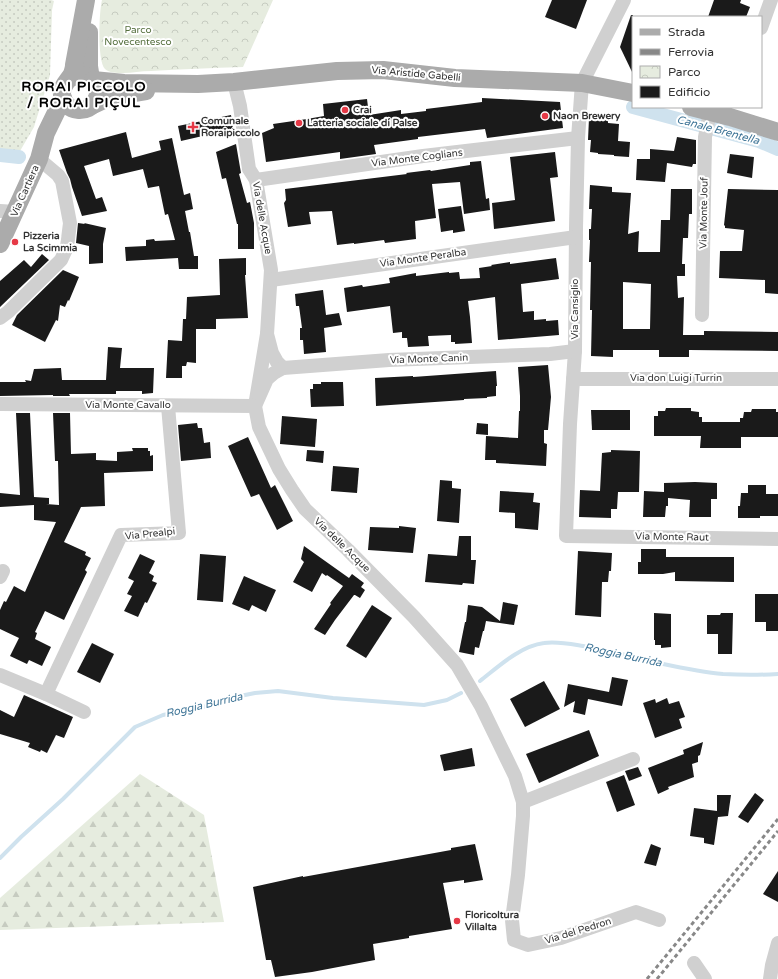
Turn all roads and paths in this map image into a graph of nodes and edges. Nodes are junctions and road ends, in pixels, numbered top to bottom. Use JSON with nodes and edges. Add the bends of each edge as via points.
{"nodes":[{"id":1,"x":87,"y":0,"type":"edge"},
{"id":2,"x":624,"y":0,"type":"edge"},
{"id":3,"x":771,"y":0,"type":"edge"},
{"id":4,"x":762,"y":25,"type":"edge"},
{"id":5,"x":68,"y":80,"type":"junction"},
{"id":6,"x":92,"y":80,"type":"junction"},
{"id":7,"x":234,"y":82,"type":"junction"},
{"id":8,"x":582,"y":83,"type":"junction"},
{"id":9,"x":198,"y":84,"type":"junction"},
{"id":10,"x":632,"y":93,"type":"edge"},
{"id":11,"x":63,"y":98,"type":"junction"},
{"id":12,"x":93,"y":105,"type":"junction"},
{"id":13,"x":692,"y":108,"type":"edge"},
{"id":14,"x":77,"y":111,"type":"junction"},
{"id":15,"x":732,"y":112,"type":"edge"},
{"id":16,"x":708,"y":124,"type":"junction"},
{"id":17,"x":778,"y":132,"type":"edge"},
{"id":18,"x":578,"y":138,"type":"junction"},
{"id":19,"x":39,"y":159,"type":"junction"},
{"id":20,"x":256,"y":180,"type":"junction"},
{"id":21,"x":8,"y":211,"type":"edge"},
{"id":22,"x":576,"y":237,"type":"junction"},
{"id":23,"x":0,"y":244,"type":"edge"},
{"id":24,"x":271,"y":280,"type":"junction"},
{"id":25,"x":702,"y":315,"type":"dead end"},
{"id":26,"x":0,"y":318,"type":"edge"},
{"id":27,"x":267,"y":334,"type":"junction"},
{"id":28,"x":575,"y":352,"type":"junction"},
{"id":29,"x":283,"y":368,"type":"junction"},
{"id":30,"x":573,"y":379,"type":"junction"},
{"id":31,"x":778,"y":379,"type":"edge"},
{"id":32,"x":0,"y":404,"type":"edge"},
{"id":33,"x":168,"y":406,"type":"junction"},
{"id":34,"x":255,"y":406,"type":"junction"},
{"id":35,"x":566,"y":536,"type":"joint"},
{"id":36,"x":778,"y":539,"type":"edge"},
{"id":37,"x":457,"y":666,"type":"joint"},
{"id":38,"x":0,"y":674,"type":"edge"},
{"id":39,"x":46,"y":694,"type":"junction"},
{"id":40,"x":84,"y":712,"type":"dead end"},
{"id":41,"x":632,"y":759,"type":"dead end"},
{"id":42,"x":523,"y":802,"type":"junction"},
{"id":43,"x":659,"y":920,"type":"dead end"},
{"id":44,"x":778,"y":944,"type":"edge"},
{"id":45,"x":694,"y":963,"type":"dead end"},
{"id":46,"x":705,"y":979,"type":"edge"},
{"id":47,"x":770,"y":979,"type":"edge"}],
"edges":[{"from":1,"to":5,"type":"main road","name":"Via Cartiera","via":[[74,65]]},
{"from":1,"to":6,"type":"main road","name":"Via Cartiera"},
{"from":2,"to":8,"type":"street"},
{"from":3,"to":4,"type":"street"},
{"from":5,"to":6,"type":"main road","via":[[79,75]]},
{"from":5,"to":11,"type":"main road","name":"Via Cartiera","via":[[63,88]]},
{"from":6,"to":9,"type":"main road","name":"Via Aristide Gabelli"},
{"from":6,"to":12,"type":"main road","name":"Via Cartiera","via":[[98,92]]},
{"from":7,"to":8,"type":"main road","name":"Via Aristide Gabelli","via":[[337,71],[383,70],[455,78]]},
{"from":7,"to":9,"type":"main road","name":"Via Aristide Gabelli"},
{"from":7,"to":20,"type":"street","name":"Via delle Acque","via":[[249,169]]},
{"from":8,"to":10,"type":"main road","name":"Via Aristide Gabelli"},
{"from":8,"to":18,"type":"street","name":"Via Cansiglio"},
{"from":9,"to":12,"type":"main road","name":"Via Aristide Gabelli","via":[[110,97]]},
{"from":11,"to":14,"type":"main road","via":[[70,108]]},
{"from":11,"to":19,"type":"main road","name":"Via Cartiera","via":[[46,133]]},
{"from":12,"to":14,"type":"main road","name":"Via Cartiera","via":[[83,111]]},
{"from":13,"to":16,"type":"main road"},
{"from":14,"to":19,"type":"main road","name":"Via Cartiera","via":[[60,126]]},
{"from":15,"to":16,"type":"main road"},
{"from":15,"to":17,"type":"main road"},
{"from":16,"to":25,"type":"street","name":"Via Monte Jouf"},
{"from":18,"to":20,"type":"street","name":"Via Monte Coglians","via":[[423,156]]},
{"from":18,"to":22,"type":"street","name":"Via Cansiglio"},
{"from":19,"to":21,"type":"main road","name":"Via Cartiera"},
{"from":19,"to":26,"type":"street","via":[[58,175],[62,182],[70,223],[66,247],[61,260]]},
{"from":20,"to":24,"type":"street","name":"Via delle Acque"},
{"from":21,"to":23,"type":"main road","name":"Via Cartiera"},
{"from":22,"to":24,"type":"street","name":"Via Monte Peralba"},
{"from":22,"to":28,"type":"street","name":"Via Cansiglio"},
{"from":24,"to":27,"type":"street","name":"Via delle Acque"},
{"from":27,"to":29,"type":"street","name":"Via delle Acque","via":[[272,353]]},
{"from":27,"to":34,"type":"street","name":"Via delle Acque"},
{"from":28,"to":29,"type":"street","name":"Via Monte Canin","via":[[389,360]]},
{"from":28,"to":30,"type":"street","name":"Via Cansiglio"},
{"from":29,"to":34,"type":"street","via":[[267,379]]},
{"from":30,"to":31,"type":"street","name":"Via don Luigi Turrin"},
{"from":30,"to":35,"type":"street","name":"Via Cansiglio"},
{"from":32,"to":33,"type":"street","name":"Via Monte Cavallo"},
{"from":33,"to":34,"type":"street","name":"Via Monte Cavallo"},
{"from":33,"to":39,"type":"street","name":"Via Prealpi","via":[[179,533],[121,536]]},
{"from":34,"to":37,"type":"street","name":"Via delle Acque","via":[[259,427],[279,469],[305,509],[414,616]]},
{"from":35,"to":36,"type":"street","name":"Via Monte Raut"},
{"from":37,"to":42,"type":"street","name":"Via del Pedron","via":[[481,706],[515,776]]},
{"from":38,"to":39,"type":"street"},
{"from":39,"to":40,"type":"street"},
{"from":41,"to":42,"type":"street"},
{"from":42,"to":43,"type":"street","name":"Via del Pedron","via":[[512,920],[514,940],[528,945],[561,938],[636,912]]},
{"from":44,"to":47,"type":"street"},
{"from":45,"to":46,"type":"street"}]}
